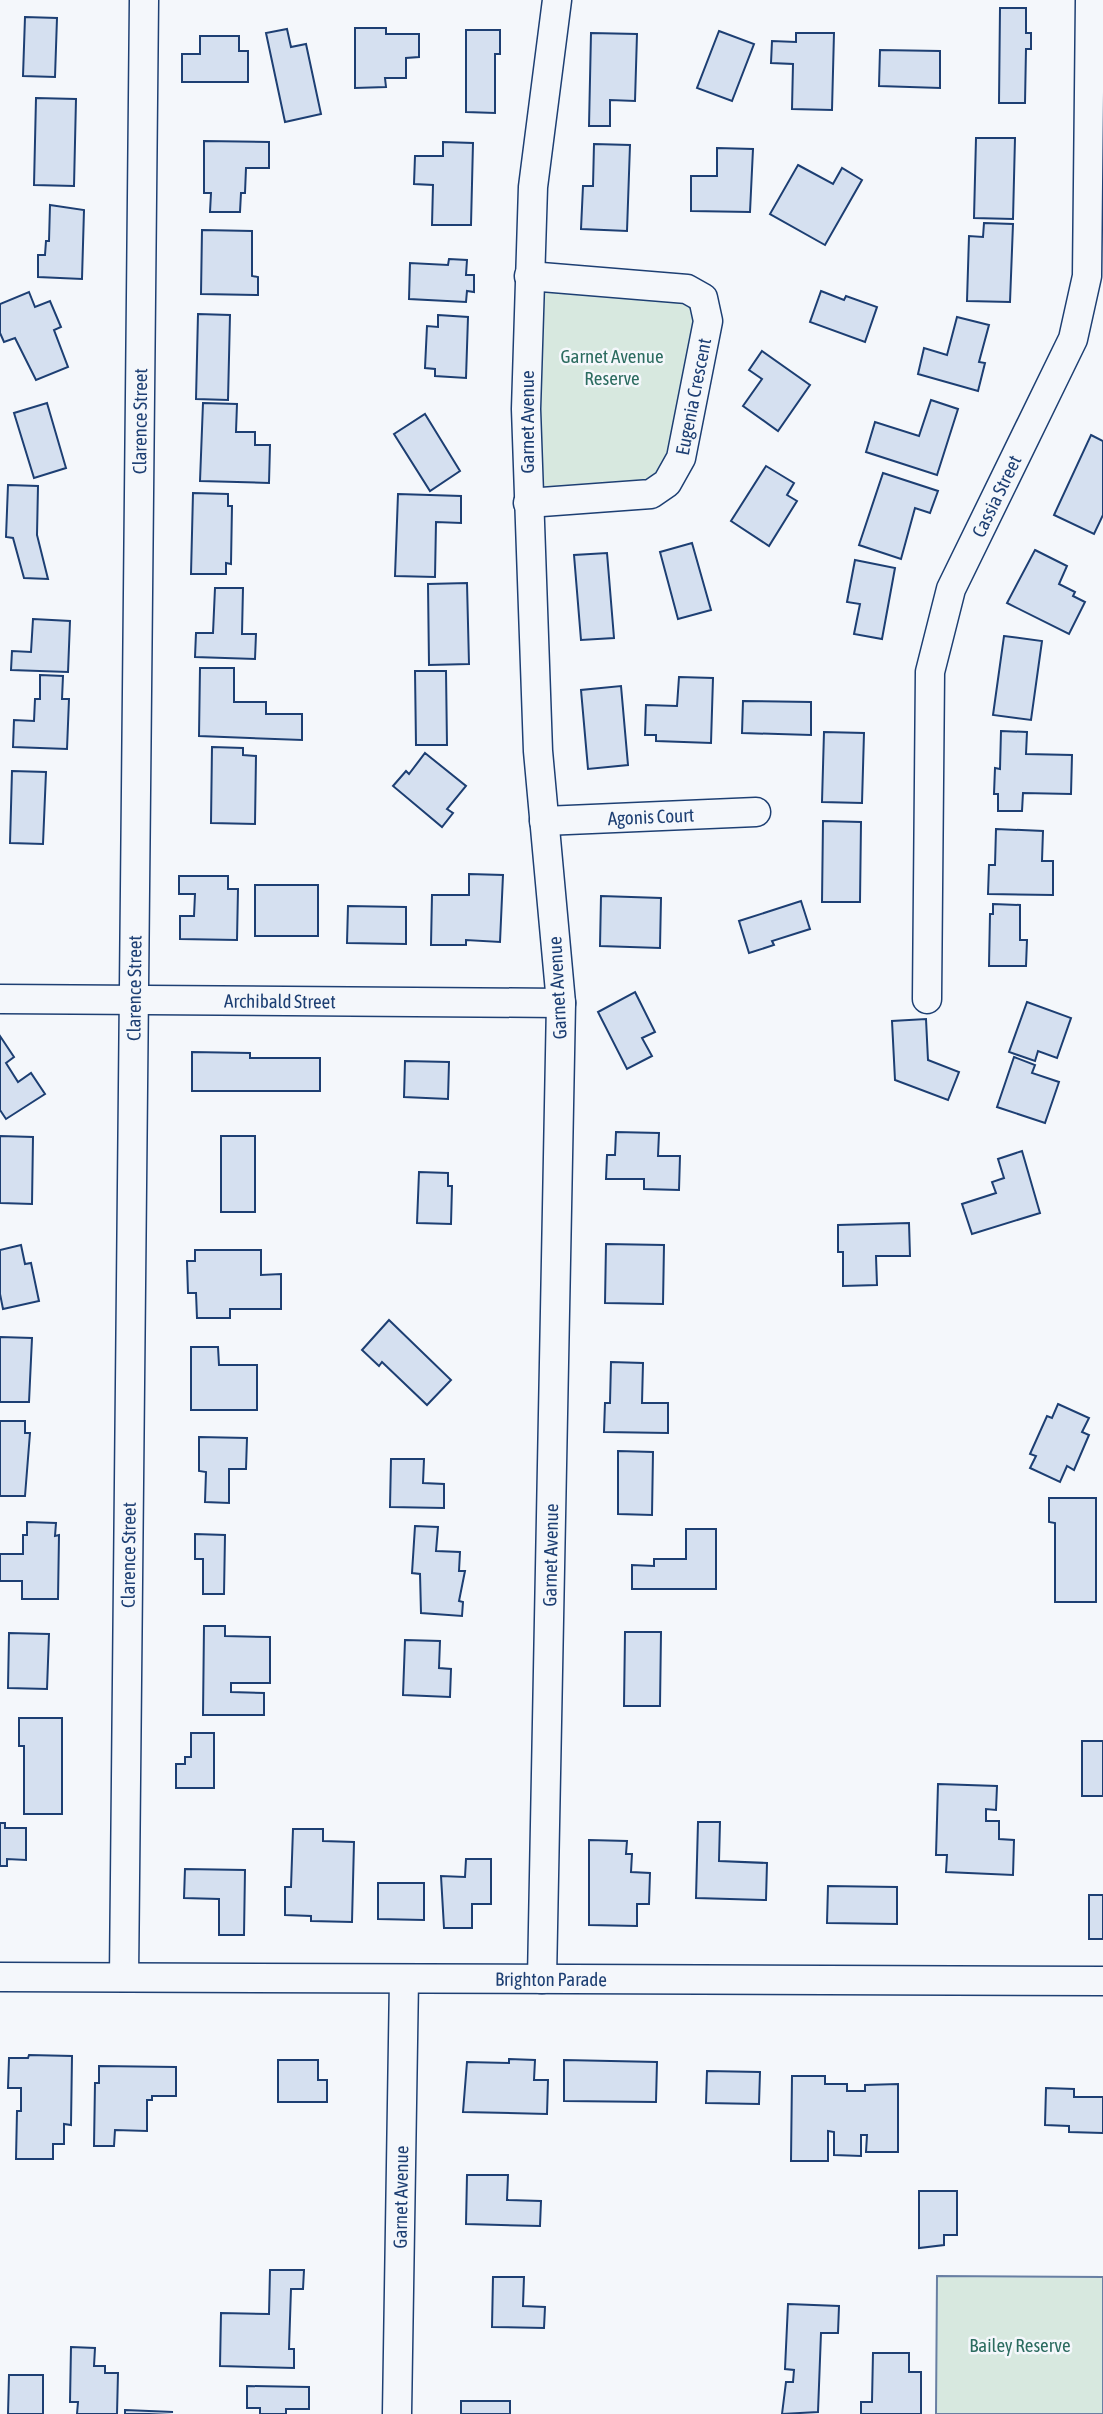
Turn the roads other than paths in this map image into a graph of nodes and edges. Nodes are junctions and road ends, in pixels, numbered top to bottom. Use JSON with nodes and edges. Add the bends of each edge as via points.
{"nodes":[{"id":1,"x":144,"y":0,"type":"edge"},
{"id":2,"x":557,"y":0,"type":"edge"},
{"id":3,"x":1090,"y":0,"type":"edge"},
{"id":4,"x":529,"y":276,"type":"junction"},
{"id":5,"x":1095,"y":279,"type":"edge"},
{"id":6,"x":528,"y":503,"type":"junction"},
{"id":7,"x":756,"y":812,"type":"dead end"},
{"id":8,"x":544,"y":821,"type":"junction"},
{"id":9,"x":0,"y":999,"type":"edge"},
{"id":10,"x":927,"y":999,"type":"dead end"},
{"id":11,"x":134,"y":1000,"type":"junction"},
{"id":12,"x":561,"y":1003,"type":"junction"},
{"id":13,"x":0,"y":1977,"type":"edge"},
{"id":14,"x":124,"y":1977,"type":"junction"},
{"id":15,"x":404,"y":1979,"type":"junction"},
{"id":16,"x":542,"y":1979,"type":"junction"},
{"id":17,"x":1103,"y":1981,"type":"edge"},
{"id":18,"x":397,"y":2414,"type":"edge"}],
"edges":[{"from":1,"to":11,"type":"street","name":"Clarence Street"},
{"from":2,"to":4,"type":"street","name":"Garnet Avenue","via":[[533,187]]},
{"from":3,"to":5,"type":"street","name":"Cassia Street"},
{"from":4,"to":6,"type":"street","name":"Garnet Avenue"},
{"from":4,"to":6,"type":"street","name":"Eugenia Crescent","via":[[687,289],[703,298],[708,321],[681,458],[667,483],[651,494]]},
{"from":5,"to":10,"type":"street","name":"Cassia Street","via":[[1073,339],[951,589],[930,672]]},
{"from":6,"to":8,"type":"street","name":"Garnet Avenue"},
{"from":7,"to":8,"type":"street","name":"Agonis Court"},
{"from":8,"to":12,"type":"street","name":"Garnet Avenue"},
{"from":9,"to":11,"type":"street","name":"Archibald Street"},
{"from":11,"to":12,"type":"street","name":"Archibald Street"},
{"from":11,"to":14,"type":"street","name":"Clarence Street"},
{"from":12,"to":16,"type":"street","name":"Garnet Avenue"},
{"from":13,"to":14,"type":"street","name":"Brighton Parade"},
{"from":14,"to":15,"type":"street","name":"Brighton Parade"},
{"from":15,"to":16,"type":"street","name":"Brighton Parade"},
{"from":15,"to":18,"type":"street","name":"Garnet Avenue"},
{"from":16,"to":17,"type":"street","name":"Brighton Parade"}]}
